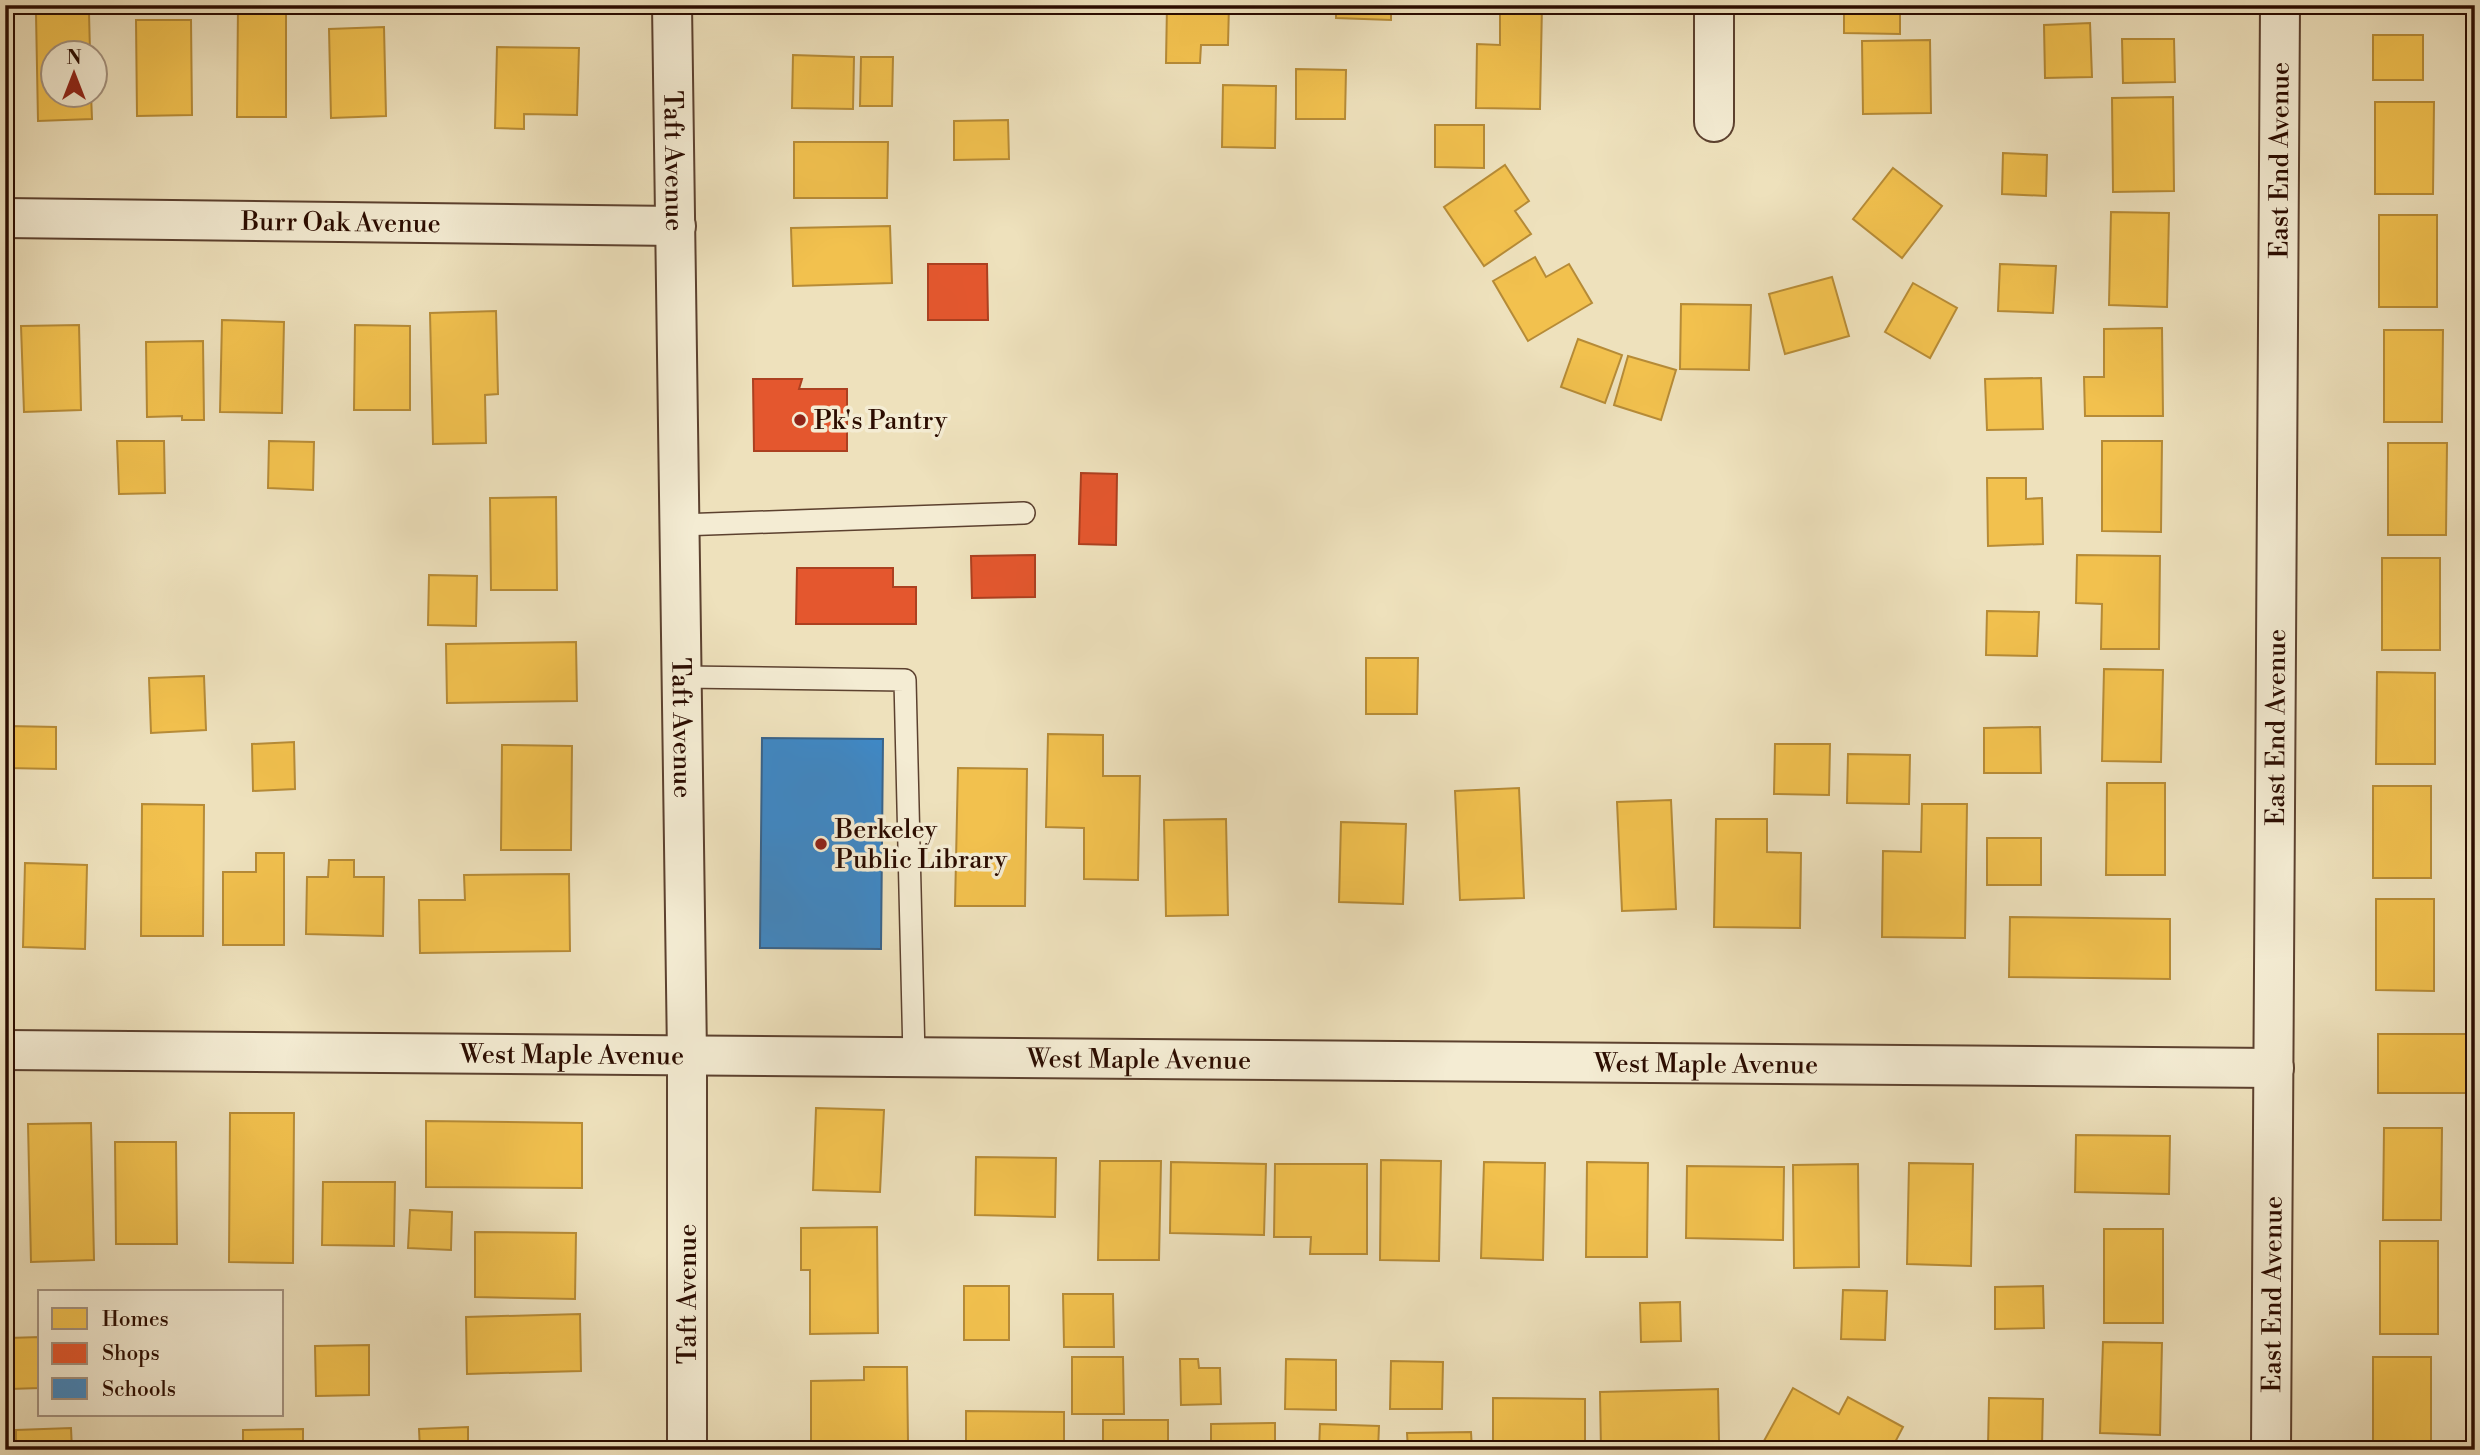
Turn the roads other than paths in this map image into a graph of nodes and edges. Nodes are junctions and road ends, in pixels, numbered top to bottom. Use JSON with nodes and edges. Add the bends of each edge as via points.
{"nodes":[{"id":1,"x":672,"y":5,"type":"edge"},
{"id":2,"x":1714,"y":5,"type":"edge"},
{"id":3,"x":2280,"y":5,"type":"edge"},
{"id":4,"x":1714,"y":122,"type":"dead end"},
{"id":5,"x":5,"y":218,"type":"edge"},
{"id":6,"x":676,"y":226,"type":"junction"},
{"id":7,"x":1024,"y":513,"type":"dead end"},
{"id":8,"x":680,"y":525,"type":"junction"},
{"id":9,"x":682,"y":677,"type":"junction"},
{"id":10,"x":5,"y":1050,"type":"edge"},
{"id":11,"x":687,"y":1055,"type":"junction"},
{"id":12,"x":914,"y":1057,"type":"junction"},
{"id":13,"x":2274,"y":1068,"type":"junction"},
{"id":14,"x":687,"y":1450,"type":"edge"},
{"id":15,"x":2271,"y":1450,"type":"edge"}],
"edges":[{"from":1,"to":6,"type":"street","name":"Taft Avenue"},
{"from":2,"to":4,"type":"street"},
{"from":3,"to":13,"type":"street","name":"East End Avenue"},
{"from":5,"to":6,"type":"street","name":"Burr Oak Avenue"},
{"from":6,"to":8,"type":"street","name":"Taft Avenue"},
{"from":7,"to":8,"type":"lane"},
{"from":8,"to":9,"type":"street","name":"Taft Avenue"},
{"from":9,"to":11,"type":"street","name":"Taft Avenue"},
{"from":9,"to":12,"type":"lane","via":[[905,680]]},
{"from":10,"to":11,"type":"street","name":"West Maple Avenue"},
{"from":11,"to":12,"type":"street","name":"West Maple Avenue"},
{"from":11,"to":14,"type":"street","name":"Taft Avenue"},
{"from":12,"to":13,"type":"street","name":"West Maple Avenue"},
{"from":13,"to":15,"type":"street","name":"East End Avenue"}]}
